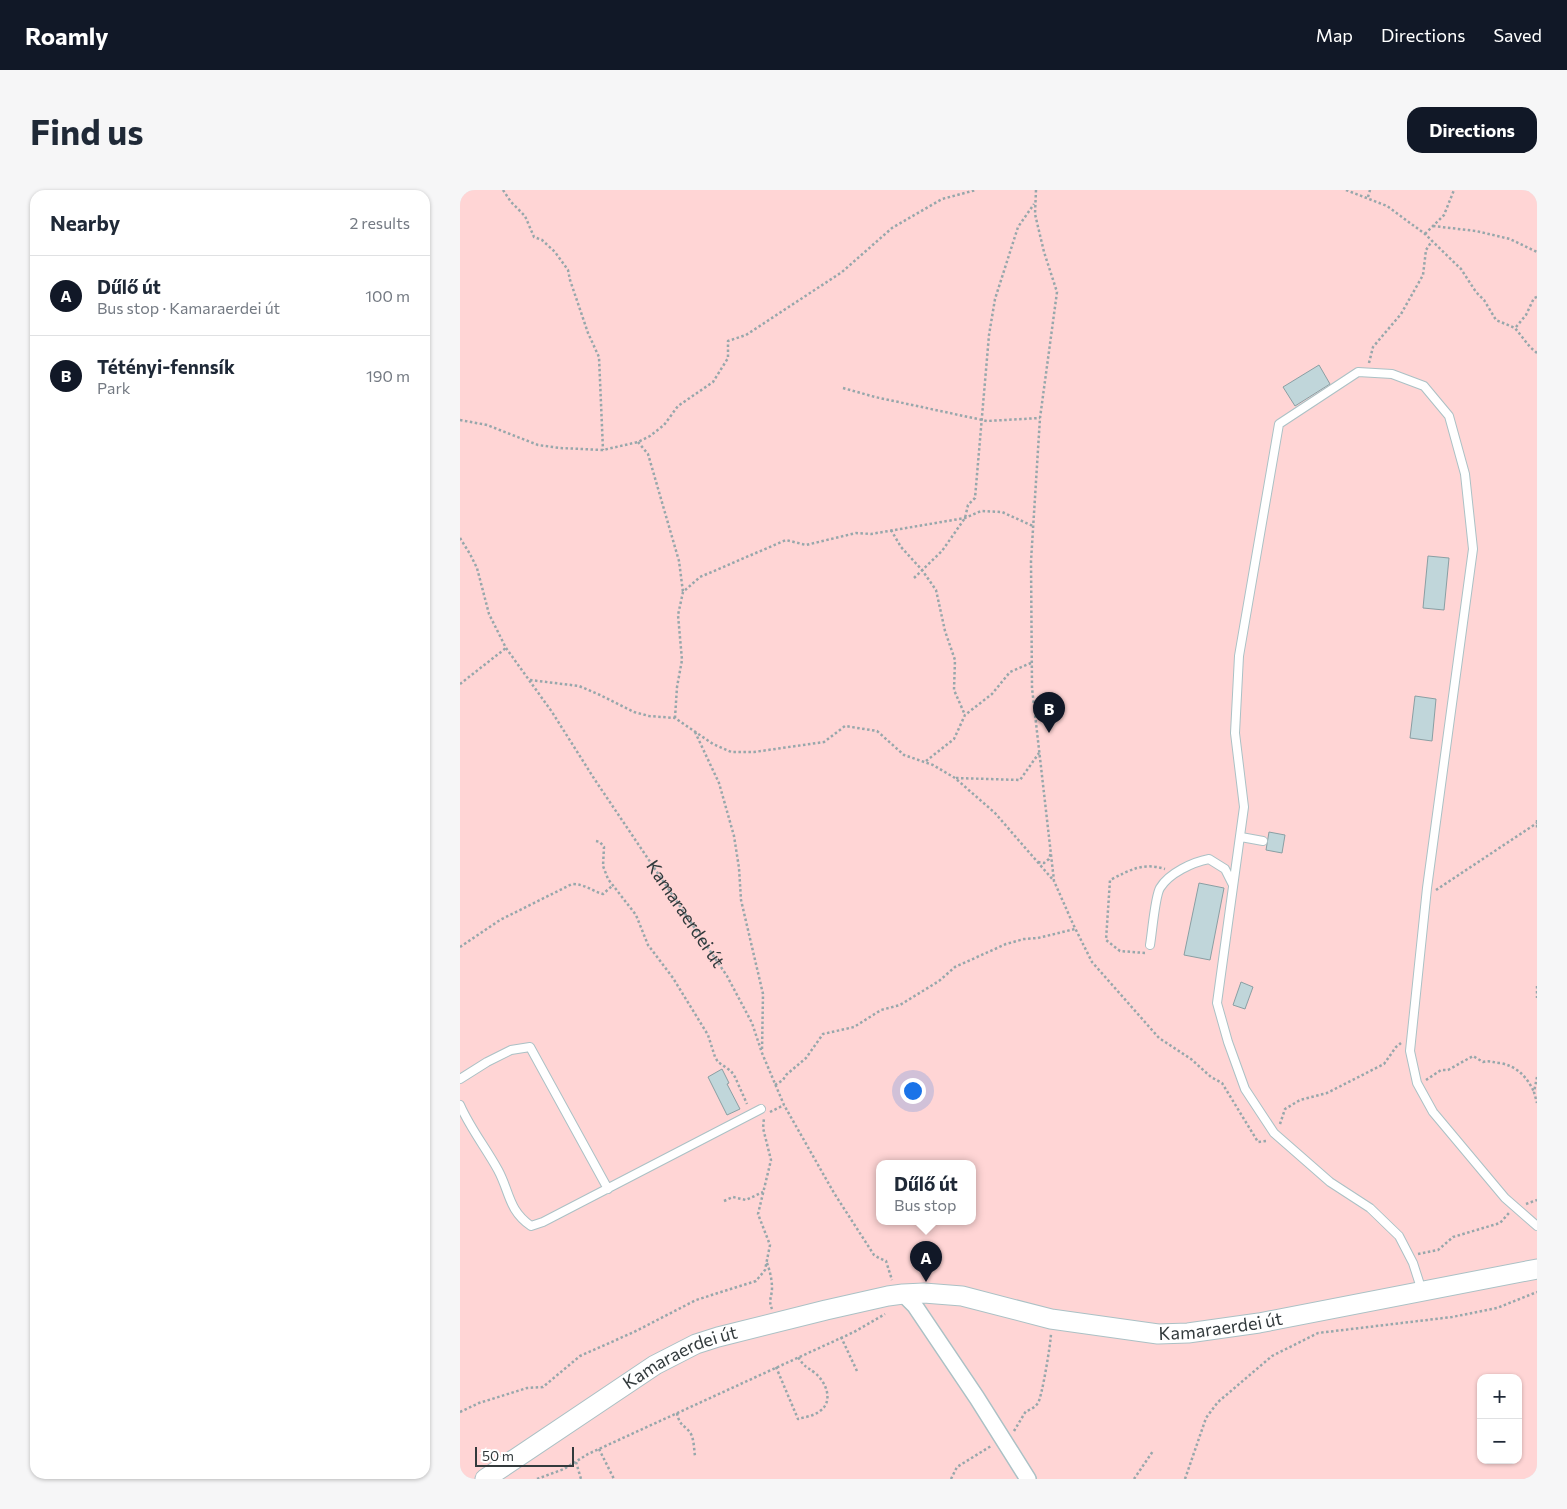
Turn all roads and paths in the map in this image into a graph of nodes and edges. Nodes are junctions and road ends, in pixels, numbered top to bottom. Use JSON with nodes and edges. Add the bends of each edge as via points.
{"nodes":[{"id":1,"x":504,"y":190,"type":"edge"},
{"id":2,"x":976,"y":190,"type":"edge"},
{"id":3,"x":1036,"y":190,"type":"edge"},
{"id":4,"x":1346,"y":190,"type":"edge"},
{"id":5,"x":1370,"y":190,"type":"edge"},
{"id":6,"x":1454,"y":190,"type":"edge"},
{"id":7,"x":1368,"y":197,"type":"junction"},
{"id":8,"x":1035,"y":202,"type":"junction"},
{"id":9,"x":1433,"y":226,"type":"junction"},
{"id":10,"x":1425,"y":234,"type":"junction"},
{"id":11,"x":1432,"y":241,"type":"junction"},
{"id":12,"x":1537,"y":252,"type":"edge"},
{"id":13,"x":1537,"y":296,"type":"edge"},
{"id":14,"x":1515,"y":328,"type":"junction"},
{"id":15,"x":1537,"y":353,"type":"edge"},
{"id":16,"x":1367,"y":373,"type":"junction"},
{"id":17,"x":843,"y":388,"type":"dead end"},
{"id":18,"x":1040,"y":418,"type":"junction"},
{"id":19,"x":460,"y":420,"type":"edge"},
{"id":20,"x":982,"y":420,"type":"junction"},
{"id":21,"x":638,"y":442,"type":"junction"},
{"id":22,"x":603,"y":450,"type":"junction"},
{"id":23,"x":964,"y":518,"type":"junction"},
{"id":24,"x":1033,"y":526,"type":"junction"},
{"id":25,"x":891,"y":530,"type":"junction"},
{"id":26,"x":460,"y":538,"type":"edge"},
{"id":27,"x":922,"y":570,"type":"junction"},
{"id":28,"x":914,"y":578,"type":"dead end"},
{"id":29,"x":684,"y":592,"type":"junction"},
{"id":30,"x":506,"y":648,"type":"junction"},
{"id":31,"x":1031,"y":663,"type":"junction"},
{"id":32,"x":530,"y":680,"type":"junction"},
{"id":33,"x":460,"y":684,"type":"edge"},
{"id":34,"x":965,"y":715,"type":"junction"},
{"id":35,"x":675,"y":718,"type":"junction"},
{"id":36,"x":695,"y":732,"type":"junction"},
{"id":37,"x":1040,"y":753,"type":"junction"},
{"id":38,"x":925,"y":762,"type":"junction"},
{"id":39,"x":954,"y":778,"type":"junction"},
{"id":40,"x":1537,"y":822,"type":"edge"},
{"id":41,"x":1537,"y":830,"type":"edge"},
{"id":42,"x":1241,"y":837,"type":"junction"},
{"id":43,"x":596,"y":841,"type":"dead end"},
{"id":44,"x":1263,"y":841,"type":"dead end"},
{"id":45,"x":1052,"y":852,"type":"junction"},
{"id":46,"x":1037,"y":862,"type":"junction"},
{"id":47,"x":1176,"y":872,"type":"junction"},
{"id":48,"x":1054,"y":881,"type":"junction"},
{"id":49,"x":1233,"y":885,"type":"junction"},
{"id":50,"x":612,"y":886,"type":"junction"},
{"id":51,"x":1426,"y":898,"type":"junction"},
{"id":52,"x":1075,"y":929,"type":"junction"},
{"id":53,"x":1150,"y":945,"type":"joint"},
{"id":54,"x":460,"y":947,"type":"edge"},
{"id":55,"x":1537,"y":986,"type":"edge"},
{"id":56,"x":1537,"y":998,"type":"edge"},
{"id":57,"x":1411,"y":1035,"type":"junction"},
{"id":58,"x":762,"y":1053,"type":"junction"},
{"id":59,"x":1537,"y":1077,"type":"edge"},
{"id":60,"x":460,"y":1079,"type":"edge"},
{"id":61,"x":1417,"y":1083,"type":"junction"},
{"id":62,"x":775,"y":1085,"type":"junction"},
{"id":63,"x":1534,"y":1092,"type":"junction"},
{"id":64,"x":1537,"y":1103,"type":"edge"},
{"id":65,"x":460,"y":1105,"type":"edge"},
{"id":66,"x":784,"y":1105,"type":"junction"},
{"id":67,"x":758,"y":1111,"type":"joint"},
{"id":68,"x":1274,"y":1133,"type":"junction"},
{"id":69,"x":608,"y":1189,"type":"junction"},
{"id":70,"x":763,"y":1192,"type":"junction"},
{"id":71,"x":724,"y":1201,"type":"dead end"},
{"id":72,"x":1514,"y":1207,"type":"junction"},
{"id":73,"x":1537,"y":1226,"type":"edge"},
{"id":74,"x":1410,"y":1256,"type":"junction"},
{"id":75,"x":767,"y":1262,"type":"junction"},
{"id":76,"x":1537,"y":1269,"type":"edge"},
{"id":77,"x":1422,"y":1291,"type":"junction"},
{"id":78,"x":1537,"y":1292,"type":"edge"},
{"id":79,"x":903,"y":1294,"type":"junction"},
{"id":80,"x":772,"y":1310,"type":"dead end"},
{"id":81,"x":892,"y":1310,"type":"dead end"},
{"id":82,"x":1051,"y":1319,"type":"junction"},
{"id":83,"x":841,"y":1337,"type":"junction"},
{"id":84,"x":798,"y":1357,"type":"junction"},
{"id":85,"x":776,"y":1367,"type":"junction"},
{"id":86,"x":857,"y":1370,"type":"dead end"},
{"id":87,"x":460,"y":1412,"type":"edge"},
{"id":88,"x":677,"y":1413,"type":"junction"},
{"id":89,"x":1004,"y":1440,"type":"junction"},
{"id":90,"x":599,"y":1449,"type":"junction"},
{"id":91,"x":1153,"y":1451,"type":"dead end"},
{"id":92,"x":695,"y":1456,"type":"dead end"},
{"id":93,"x":576,"y":1462,"type":"junction"},
{"id":94,"x":485,"y":1479,"type":"edge"},
{"id":95,"x":537,"y":1479,"type":"edge"},
{"id":96,"x":581,"y":1479,"type":"edge"},
{"id":97,"x":614,"y":1479,"type":"edge"},
{"id":98,"x":951,"y":1479,"type":"edge"},
{"id":99,"x":1028,"y":1479,"type":"edge"},
{"id":100,"x":1134,"y":1479,"type":"edge"},
{"id":101,"x":1185,"y":1479,"type":"edge"}],
"edges":[{"from":1,"to":22,"type":"path","via":[[525,216],[534,237],[555,252],[568,270],[599,357]]},
{"from":2,"to":21,"type":"path","via":[[942,200],[892,228],[842,272],[746,335],[728,341],[728,358],[714,382],[678,406],[664,425]]},
{"from":3,"to":8,"type":"path"},
{"from":4,"to":7,"type":"path"},
{"from":5,"to":7,"type":"path"},
{"from":6,"to":9,"type":"path","via":[[1444,215]]},
{"from":7,"to":10,"type":"path","via":[[1399,213]]},
{"from":8,"to":18,"type":"path","via":[[1035,214],[1057,292]]},
{"from":8,"to":20,"type":"path","via":[[1018,227],[995,299]]},
{"from":9,"to":10,"type":"path"},
{"from":9,"to":12,"type":"path","via":[[1476,230],[1510,239]]},
{"from":10,"to":11,"type":"path"},
{"from":11,"to":14,"type":"path","via":[[1461,269],[1496,320]]},
{"from":11,"to":16,"type":"path","via":[[1426,250],[1423,274],[1401,314],[1373,347]]},
{"from":13,"to":14,"type":"path"},
{"from":14,"to":15,"type":"path"},
{"from":16,"to":42,"type":"lane","via":[[1358,372],[1279,424],[1239,656],[1235,733],[1244,807]]},
{"from":16,"to":51,"type":"lane","via":[[1392,374],[1424,386],[1449,416],[1465,474],[1472,549]]},
{"from":17,"to":20,"type":"path"},
{"from":18,"to":20,"type":"path"},
{"from":18,"to":24,"type":"path"},
{"from":19,"to":22,"type":"path","via":[[488,425],[538,445]]},
{"from":20,"to":23,"type":"path","via":[[975,498],[968,505]]},
{"from":21,"to":22,"type":"path"},
{"from":21,"to":29,"type":"path","via":[[648,454],[679,561]]},
{"from":23,"to":24,"type":"path","via":[[981,511],[1002,512]]},
{"from":23,"to":25,"type":"path"},
{"from":23,"to":27,"type":"path","via":[[942,551]]},
{"from":24,"to":31,"type":"path"},
{"from":25,"to":27,"type":"path","via":[[901,547]]},
{"from":25,"to":29,"type":"path","via":[[856,533],[806,545],[786,540],[700,576]]},
{"from":26,"to":30,"type":"path","name":"Kamaraerdei út","via":[[477,568],[490,614]]},
{"from":27,"to":28,"type":"path"},
{"from":27,"to":34,"type":"path","via":[[936,590],[955,660],[954,690]]},
{"from":29,"to":35,"type":"path","via":[[678,615],[682,660]]},
{"from":30,"to":32,"type":"path","name":"Kamaraerdei út"},
{"from":30,"to":33,"type":"path"},
{"from":31,"to":34,"type":"path","via":[[1010,672],[992,694]]},
{"from":31,"to":37,"type":"path"},
{"from":32,"to":35,"type":"path","via":[[579,686],[634,712]]},
{"from":32,"to":58,"type":"path","name":"Kamaraerdei út","via":[[727,976],[752,1023]]},
{"from":34,"to":38,"type":"path","via":[[954,740]]},
{"from":35,"to":36,"type":"path"},
{"from":36,"to":38,"type":"path","via":[[724,750],[754,752],[824,742],[845,726],[877,731],[904,755]]},
{"from":36,"to":58,"type":"path","via":[[719,783],[734,836],[741,900],[763,994]]},
{"from":37,"to":39,"type":"path","via":[[1020,780]]},
{"from":37,"to":45,"type":"path"},
{"from":38,"to":39,"type":"path"},
{"from":39,"to":46,"type":"path","via":[[995,814]]},
{"from":40,"to":41,"type":"path"},
{"from":40,"to":51,"type":"path"},
{"from":42,"to":44,"type":"lane"},
{"from":42,"to":49,"type":"lane"},
{"from":43,"to":50,"type":"path","via":[[604,847],[603,866]]},
{"from":45,"to":46,"type":"path","via":[[1044,863]]},
{"from":45,"to":48,"type":"path"},
{"from":46,"to":48,"type":"path"},
{"from":47,"to":49,"type":"lane","via":[[1194,862],[1209,859],[1225,869]]},
{"from":47,"to":53,"type":"lane","via":[[1160,888]]},
{"from":47,"to":53,"type":"path","via":[[1152,865],[1129,870],[1110,880],[1106,940],[1120,951],[1146,954]]},
{"from":48,"to":52,"type":"path"},
{"from":49,"to":68,"type":"lane","via":[[1217,1003],[1245,1089]]},
{"from":50,"to":54,"type":"path","via":[[603,894],[581,884],[572,884],[500,920]]},
{"from":50,"to":67,"type":"path","via":[[631,908],[648,945],[708,1035],[718,1062],[731,1071],[748,1106]]},
{"from":51,"to":57,"type":"lane"},
{"from":52,"to":62,"type":"path","via":[[1006,944],[955,967],[900,1005],[881,1010],[854,1027],[824,1034],[806,1058]]},
{"from":52,"to":68,"type":"path","via":[[1092,962],[1159,1038],[1222,1083],[1258,1142],[1270,1140]]},
{"from":55,"to":56,"type":"path"},
{"from":57,"to":61,"type":"lane","via":[[1410,1051]]},
{"from":57,"to":68,"type":"path","via":[[1396,1047],[1384,1064],[1327,1093],[1300,1100],[1285,1109]]},
{"from":58,"to":62,"type":"path","name":"Kamaraerdei út"},
{"from":59,"to":63,"type":"path"},
{"from":60,"to":69,"type":"lane","via":[[511,1050],[530,1047]]},
{"from":61,"to":63,"type":"path","via":[[1472,1056],[1518,1070]]},
{"from":61,"to":72,"type":"lane","via":[[1433,1112]]},
{"from":62,"to":66,"type":"path","name":"Kamaraerdei út"},
{"from":63,"to":64,"type":"path"},
{"from":65,"to":69,"type":"lane","via":[[499,1172],[514,1209],[531,1226]]},
{"from":66,"to":70,"type":"path","via":[[773,1112],[765,1111],[763,1128],[771,1160]]},
{"from":66,"to":79,"type":"path","name":"Kamaraerdei út","via":[[834,1193],[874,1255],[886,1261],[888,1272]]},
{"from":67,"to":69,"type":"lane"},
{"from":68,"to":74,"type":"lane","via":[[1330,1182],[1370,1208],[1399,1236]]},
{"from":70,"to":71,"type":"path","via":[[746,1200],[733,1197]]},
{"from":70,"to":75,"type":"path","via":[[758,1214],[770,1245]]},
{"from":72,"to":73,"type":"lane"},
{"from":72,"to":74,"type":"path","via":[[1500,1223],[1454,1237],[1438,1250]]},
{"from":74,"to":77,"type":"lane"},
{"from":75,"to":80,"type":"path","via":[[771,1274],[769,1303]]},
{"from":75,"to":87,"type":"path","via":[[756,1282],[696,1300],[580,1356],[543,1387],[527,1388]]},
{"from":76,"to":77,"type":"street","name":"Kamaraerdei út"},
{"from":77,"to":82,"type":"street","name":"Kamaraerdei út","via":[[1259,1323],[1188,1333],[1158,1334]]},
{"from":78,"to":101,"type":"path","via":[[1497,1308],[1452,1317],[1318,1333],[1272,1356],[1218,1402],[1206,1418]]},
{"from":79,"to":82,"type":"street","name":"Kamaraerdei út","via":[[962,1296]]},
{"from":79,"to":89,"type":"street","via":[[916,1306]]},
{"from":79,"to":94,"type":"street","name":"Kamaraerdei út","via":[[826,1310],[696,1344],[655,1365]]},
{"from":81,"to":83,"type":"path"},
{"from":82,"to":89,"type":"path","via":[[1051,1347],[1039,1402],[1026,1411]]},
{"from":83,"to":84,"type":"path"},
{"from":83,"to":86,"type":"path"},
{"from":84,"to":85,"type":"path"},
{"from":84,"to":85,"type":"path","via":[[805,1368],[815,1373],[827,1391],[826,1404],[814,1415],[798,1420]]},
{"from":85,"to":88,"type":"path"},
{"from":88,"to":90,"type":"path"},
{"from":88,"to":92,"type":"path","via":[[679,1422],[692,1437]]},
{"from":89,"to":98,"type":"path","via":[[957,1467]]},
{"from":89,"to":99,"type":"street"},
{"from":90,"to":93,"type":"path"},
{"from":90,"to":97,"type":"path"},
{"from":91,"to":100,"type":"path"},
{"from":93,"to":95,"type":"path"},
{"from":93,"to":96,"type":"path"}]}
